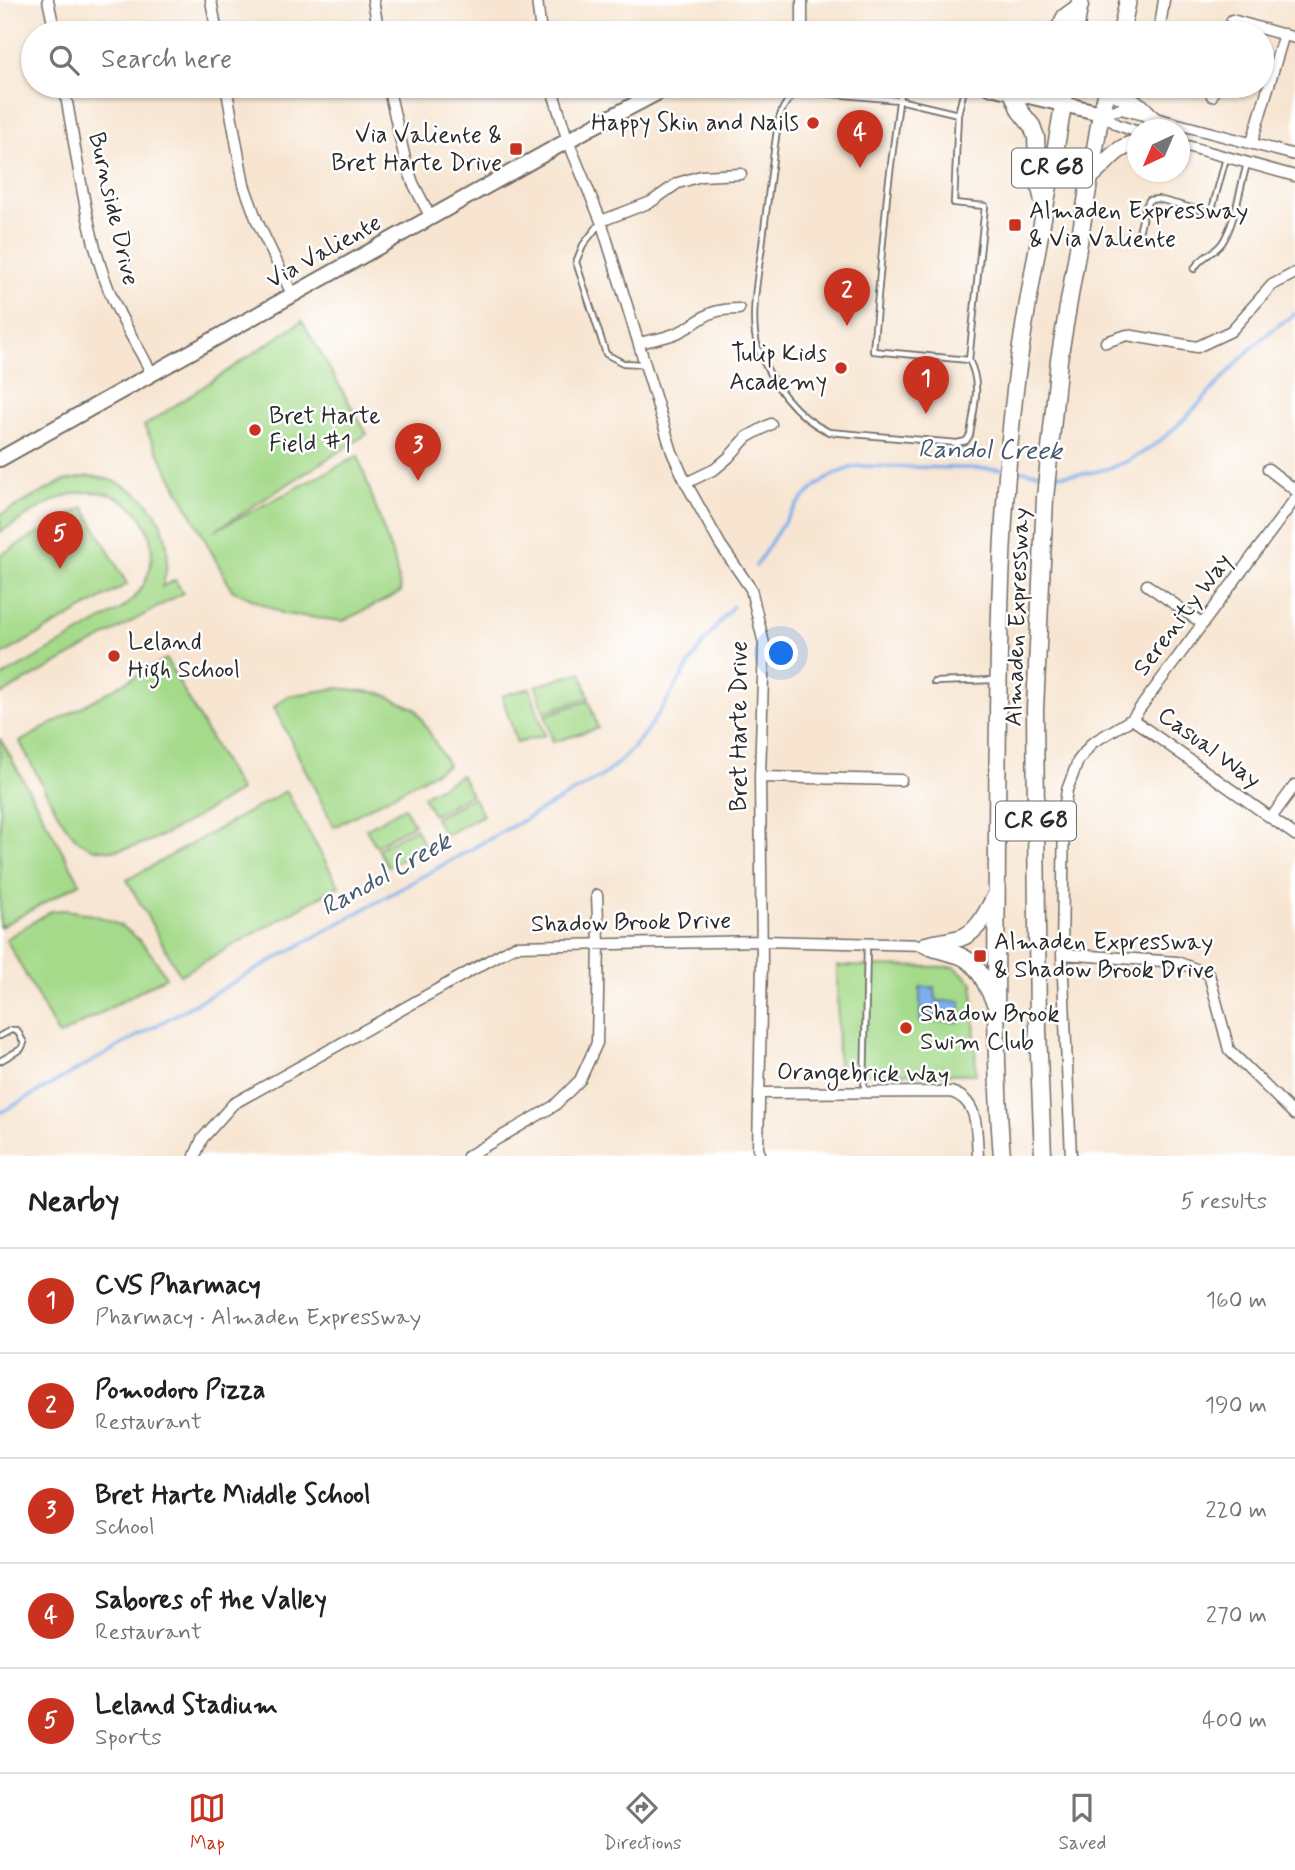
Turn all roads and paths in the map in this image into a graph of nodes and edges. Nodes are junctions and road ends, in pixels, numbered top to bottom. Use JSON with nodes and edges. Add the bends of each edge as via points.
{"nodes":[{"id":1,"x":48,"y":0,"type":"edge"},
{"id":2,"x":211,"y":0,"type":"edge"},
{"id":3,"x":373,"y":0,"type":"edge"},
{"id":4,"x":537,"y":0,"type":"edge"},
{"id":5,"x":802,"y":0,"type":"edge"},
{"id":6,"x":1128,"y":0,"type":"edge"},
{"id":7,"x":1164,"y":0,"type":"edge"},
{"id":8,"x":1080,"y":3,"type":"edge"},
{"id":9,"x":52,"y":21,"type":"edge"},
{"id":10,"x":215,"y":21,"type":"edge"},
{"id":11,"x":377,"y":21,"type":"edge"},
{"id":12,"x":540,"y":21,"type":"edge"},
{"id":13,"x":802,"y":21,"type":"edge"},
{"id":14,"x":1063,"y":21,"type":"edge"},
{"id":15,"x":1077,"y":21,"type":"edge"},
{"id":16,"x":1124,"y":21,"type":"edge"},
{"id":17,"x":1161,"y":21,"type":"edge"},
{"id":18,"x":1274,"y":31,"type":"edge"},
{"id":19,"x":1284,"y":34,"type":"junction"},
{"id":20,"x":1295,"y":38,"type":"edge"},
{"id":21,"x":1274,"y":68,"type":"edge"},
{"id":22,"x":66,"y":98,"type":"edge"},
{"id":23,"x":228,"y":98,"type":"edge"},
{"id":24,"x":391,"y":98,"type":"edge"},
{"id":25,"x":555,"y":98,"type":"edge"},
{"id":26,"x":648,"y":98,"type":"edge"},
{"id":27,"x":789,"y":98,"type":"edge"},
{"id":28,"x":883,"y":98,"type":"edge"},
{"id":29,"x":962,"y":98,"type":"edge"},
{"id":30,"x":1015,"y":98,"type":"edge"},
{"id":31,"x":1036,"y":98,"type":"edge"},
{"id":32,"x":1064,"y":98,"type":"edge"},
{"id":33,"x":1105,"y":98,"type":"edge"},
{"id":34,"x":1126,"y":98,"type":"edge"},
{"id":35,"x":1265,"y":98,"type":"edge"},
{"id":36,"x":899,"y":100,"type":"junction"},
{"id":37,"x":1063,"y":105,"type":"junction"},
{"id":38,"x":1101,"y":113,"type":"junction"},
{"id":39,"x":958,"y":114,"type":"junction"},
{"id":40,"x":1151,"y":117,"type":"junction"},
{"id":41,"x":1127,"y":128,"type":"edge"},
{"id":42,"x":568,"y":141,"type":"junction"},
{"id":43,"x":1252,"y":142,"type":"junction"},
{"id":44,"x":1127,"y":146,"type":"edge"},
{"id":45,"x":1190,"y":147,"type":"edge"},
{"id":46,"x":1295,"y":155,"type":"edge"},
{"id":47,"x":1226,"y":157,"type":"junction"},
{"id":48,"x":1247,"y":163,"type":"junction"},
{"id":49,"x":741,"y":173,"type":"dead end"},
{"id":50,"x":1295,"y":176,"type":"edge"},
{"id":51,"x":1090,"y":177,"type":"junction"},
{"id":52,"x":1045,"y":209,"type":"junction"},
{"id":53,"x":431,"y":218,"type":"junction"},
{"id":54,"x":601,"y":221,"type":"junction"},
{"id":55,"x":1137,"y":242,"type":"dead end"},
{"id":56,"x":1194,"y":269,"type":"dead end"},
{"id":57,"x":1295,"y":273,"type":"edge"},
{"id":58,"x":293,"y":296,"type":"junction"},
{"id":59,"x":739,"y":309,"type":"dead end"},
{"id":60,"x":1106,"y":342,"type":"dead end"},
{"id":61,"x":639,"y":343,"type":"junction"},
{"id":62,"x":969,"y":360,"type":"junction"},
{"id":63,"x":644,"y":364,"type":"junction"},
{"id":64,"x":152,"y":374,"type":"junction"},
{"id":65,"x":771,"y":424,"type":"dead end"},
{"id":66,"x":0,"y":460,"type":"edge"},
{"id":67,"x":1268,"y":470,"type":"dead end"},
{"id":68,"x":686,"y":484,"type":"junction"},
{"id":69,"x":1295,"y":490,"type":"edge"},
{"id":70,"x":1295,"y":499,"type":"edge"},
{"id":71,"x":1147,"y":585,"type":"dead end"},
{"id":72,"x":1203,"y":624,"type":"junction"},
{"id":73,"x":998,"y":680,"type":"junction"},
{"id":74,"x":934,"y":682,"type":"dead end"},
{"id":75,"x":1132,"y":719,"type":"junction"},
{"id":76,"x":760,"y":777,"type":"junction"},
{"id":77,"x":901,"y":780,"type":"dead end"},
{"id":78,"x":1295,"y":785,"type":"edge"},
{"id":79,"x":1271,"y":818,"type":"junction"},
{"id":80,"x":1295,"y":835,"type":"edge"},
{"id":81,"x":997,"y":894,"type":"junction"},
{"id":82,"x":597,"y":895,"type":"dead end"},
{"id":83,"x":762,"y":941,"type":"junction"},
{"id":84,"x":599,"y":943,"type":"junction"},
{"id":85,"x":867,"y":944,"type":"junction"},
{"id":86,"x":926,"y":945,"type":"junction"},
{"id":87,"x":1062,"y":954,"type":"junction"},
{"id":88,"x":998,"y":1009,"type":"junction"},
{"id":89,"x":0,"y":1036,"type":"edge"},
{"id":90,"x":0,"y":1061,"type":"edge"},
{"id":91,"x":864,"y":1092,"type":"junction"},
{"id":92,"x":759,"y":1093,"type":"junction"},
{"id":93,"x":1295,"y":1115,"type":"edge"},
{"id":94,"x":195,"y":1156,"type":"edge"},
{"id":95,"x":468,"y":1156,"type":"edge"},
{"id":96,"x":761,"y":1156,"type":"edge"},
{"id":97,"x":978,"y":1156,"type":"edge"},
{"id":98,"x":1002,"y":1156,"type":"edge"},
{"id":99,"x":1043,"y":1156,"type":"edge"},
{"id":100,"x":1071,"y":1156,"type":"edge"}],
"edges":[{"from":1,"to":9,"type":"street"},
{"from":2,"to":10,"type":"street"},
{"from":3,"to":11,"type":"street"},
{"from":4,"to":12,"type":"street"},
{"from":5,"to":13,"type":"street"},
{"from":6,"to":16,"type":"main road"},
{"from":7,"to":17,"type":"street"},
{"from":8,"to":14,"type":"main road"},
{"from":8,"to":15,"type":"main road"},
{"from":18,"to":19,"type":"street"},
{"from":19,"to":20,"type":"street"},
{"from":19,"to":21,"type":"street"},
{"from":22,"to":64,"type":"street","name":"Burnside Drive","via":[[91,230],[113,301]]},
{"from":23,"to":58,"type":"street","via":[[244,185]]},
{"from":24,"to":53,"type":"street","via":[[413,183]]},
{"from":25,"to":42,"type":"street","name":"Bret Harte Drive"},
{"from":26,"to":42,"type":"street","name":"Via Valiente"},
{"from":27,"to":62,"type":"lane","via":[[778,123],[754,303],[757,346],[784,396],[829,432],[957,443],[970,435],[977,388]]},
{"from":28,"to":36,"type":"lane"},
{"from":29,"to":39,"type":"lane"},
{"from":30,"to":52,"type":"main road","via":[[1036,137]]},
{"from":31,"to":37,"type":"street"},
{"from":32,"to":37,"type":"main road","name":"Almaden Expressway","number":"CR G8"},
{"from":33,"to":38,"type":"main road","name":"Almaden Expressway","number":"CR G8"},
{"from":34,"to":40,"type":"main road"},
{"from":35,"to":43,"type":"street"},
{"from":36,"to":39,"type":"lane"},
{"from":36,"to":62,"type":"lane","via":[[873,351]]},
{"from":37,"to":38,"type":"street"},
{"from":37,"to":52,"type":"main road","name":"Almaden Expressway","number":"CR G8"},
{"from":38,"to":40,"type":"street","via":[[1121,109]]},
{"from":38,"to":41,"type":"street"},
{"from":38,"to":51,"type":"main road","name":"Almaden Expressway","number":"CR G8"},
{"from":39,"to":62,"type":"lane","via":[[954,203],[985,206]]},
{"from":40,"to":43,"type":"street"},
{"from":42,"to":53,"type":"street","name":"Via Valiente"},
{"from":42,"to":54,"type":"street","name":"Bret Harte Drive"},
{"from":43,"to":46,"type":"street"},
{"from":44,"to":51,"type":"main road"},
{"from":45,"to":47,"type":"street"},
{"from":47,"to":48,"type":"street"},
{"from":47,"to":55,"type":"lane","via":[[1211,213],[1149,200]]},
{"from":48,"to":50,"type":"street"},
{"from":48,"to":56,"type":"lane","via":[[1227,233]]},
{"from":49,"to":54,"type":"street","via":[[678,183],[651,202]]},
{"from":51,"to":99,"type":"main road","name":"Almaden Expressway","number":"CR G8","via":[[1059,360],[1046,487],[1035,709]]},
{"from":52,"to":73,"type":"main road","name":"Almaden Expressway","number":"CR G8","via":[[1008,461]]},
{"from":53,"to":58,"type":"street","name":"Via Valiente"},
{"from":54,"to":61,"type":"street","name":"Bret Harte Drive"},
{"from":54,"to":63,"type":"lane","via":[[576,262],[606,354],[623,363]]},
{"from":57,"to":60,"type":"street","via":[[1272,285],[1231,331],[1197,347],[1127,335]]},
{"from":58,"to":64,"type":"street","name":"Via Valiente"},
{"from":59,"to":61,"type":"street","via":[[709,312],[680,332]]},
{"from":61,"to":63,"type":"street","name":"Bret Harte Drive"},
{"from":63,"to":68,"type":"street","name":"Bret Harte Drive"},
{"from":64,"to":66,"type":"street","name":"Via Valiente"},
{"from":65,"to":68,"type":"street","via":[[747,437],[715,468]]},
{"from":67,"to":69,"type":"street"},
{"from":68,"to":76,"type":"street","name":"Bret Harte Drive","via":[[751,589],[764,644]]},
{"from":70,"to":72,"type":"street","name":"Serenity Way"},
{"from":71,"to":72,"type":"street"},
{"from":72,"to":75,"type":"street","name":"Serenity Way"},
{"from":73,"to":74,"type":"lane"},
{"from":73,"to":81,"type":"main road","name":"Almaden Expressway","number":"CR G8"},
{"from":75,"to":79,"type":"street","name":"Casual Way"},
{"from":75,"to":87,"type":"street","name":"Serenity Way","via":[[1093,743],[1072,775],[1064,808]]},
{"from":76,"to":77,"type":"street"},
{"from":76,"to":83,"type":"street","name":"Bret Harte Drive"},
{"from":78,"to":79,"type":"street"},
{"from":79,"to":80,"type":"street","name":"Casual Way"},
{"from":81,"to":86,"type":"main road","via":[[971,932]]},
{"from":81,"to":88,"type":"main road","name":"Almaden Expressway","number":"CR G8"},
{"from":82,"to":84,"type":"street"},
{"from":83,"to":84,"type":"street","name":"Shadow Brook Drive"},
{"from":83,"to":85,"type":"street","name":"Shadow Brook Drive"},
{"from":83,"to":92,"type":"street","name":"Bret Harte Drive"},
{"from":84,"to":94,"type":"street","name":"Shadow Brook Drive","via":[[515,946],[233,1104],[202,1139]]},
{"from":84,"to":95,"type":"street","via":[[597,1043],[580,1080],[554,1106]]},
{"from":85,"to":86,"type":"street","name":"Shadow Brook Drive"},
{"from":85,"to":91,"type":"lane"},
{"from":86,"to":88,"type":"main road","via":[[971,963],[981,972]]},
{"from":87,"to":93,"type":"street","via":[[1177,962],[1209,974],[1229,1050]]},
{"from":87,"to":100,"type":"street"},
{"from":88,"to":98,"type":"main road","name":"Almaden Expressway","number":"CR G8"},
{"from":89,"to":90,"type":"lane","via":[[17,1030],[24,1043]]},
{"from":91,"to":92,"type":"street","name":"Orangebrick Way"},
{"from":91,"to":97,"type":"street","name":"Orangebrick Way","via":[[951,1092],[966,1099],[974,1112]]},
{"from":92,"to":96,"type":"street","name":"Bret Harte Drive"}]}
